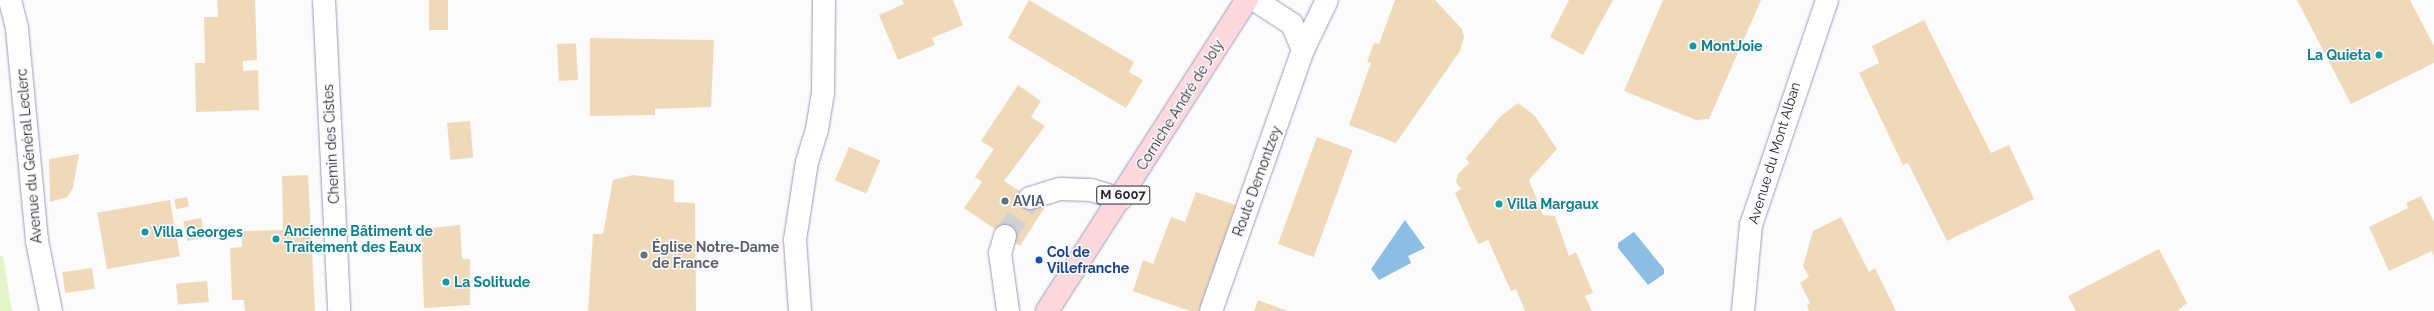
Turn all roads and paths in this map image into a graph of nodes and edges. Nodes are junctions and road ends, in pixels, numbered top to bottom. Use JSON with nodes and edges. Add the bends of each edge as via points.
{"nodes":[{"id":1,"x":10,"y":0,"type":"edge"},
{"id":2,"x":324,"y":0,"type":"edge"},
{"id":3,"x":824,"y":0,"type":"edge"},
{"id":4,"x":1247,"y":0,"type":"edge"},
{"id":5,"x":1255,"y":0,"type":"edge"},
{"id":6,"x":1327,"y":0,"type":"edge"},
{"id":7,"x":1827,"y":0,"type":"edge"},
{"id":8,"x":1303,"y":50,"type":"junction"},
{"id":9,"x":1030,"y":198,"type":"tunnel mouth"},
{"id":10,"x":1121,"y":199,"type":"junction"},
{"id":11,"x":1005,"y":236,"type":"tunnel mouth"},
{"id":12,"x":51,"y":311,"type":"edge"},
{"id":13,"x":339,"y":311,"type":"edge"},
{"id":14,"x":800,"y":311,"type":"edge"},
{"id":15,"x":1008,"y":311,"type":"edge"},
{"id":16,"x":1047,"y":311,"type":"edge"},
{"id":17,"x":1211,"y":311,"type":"edge"},
{"id":18,"x":1743,"y":311,"type":"edge"}],
"edges":[{"from":1,"to":12,"type":"street","name":"Avenue du Général Leclerc","via":[[18,29],[37,241]]},
{"from":2,"to":13,"type":"street","name":"Chemin des Cistes"},
{"from":3,"to":14,"type":"street","via":[[823,94],[805,169],[795,240]]},
{"from":4,"to":10,"type":"main road","name":"Corniche André de Joly","number":"M 6007"},
{"from":5,"to":8,"type":"street","via":[[1292,24]]},
{"from":6,"to":8,"type":"street","name":"Route Demontzey"},
{"from":7,"to":18,"type":"street","name":"Avenue du Mont Alban","via":[[1751,225]]},
{"from":8,"to":17,"type":"street","name":"Route Demontzey"},
{"from":9,"to":10,"type":"street","via":[[1060,188],[1091,190]]},
{"from":10,"to":16,"type":"main road","name":"Corniche André de Joly","number":"M 6007"},
{"from":11,"to":15,"type":"street","via":[[1000,253]]}]}
